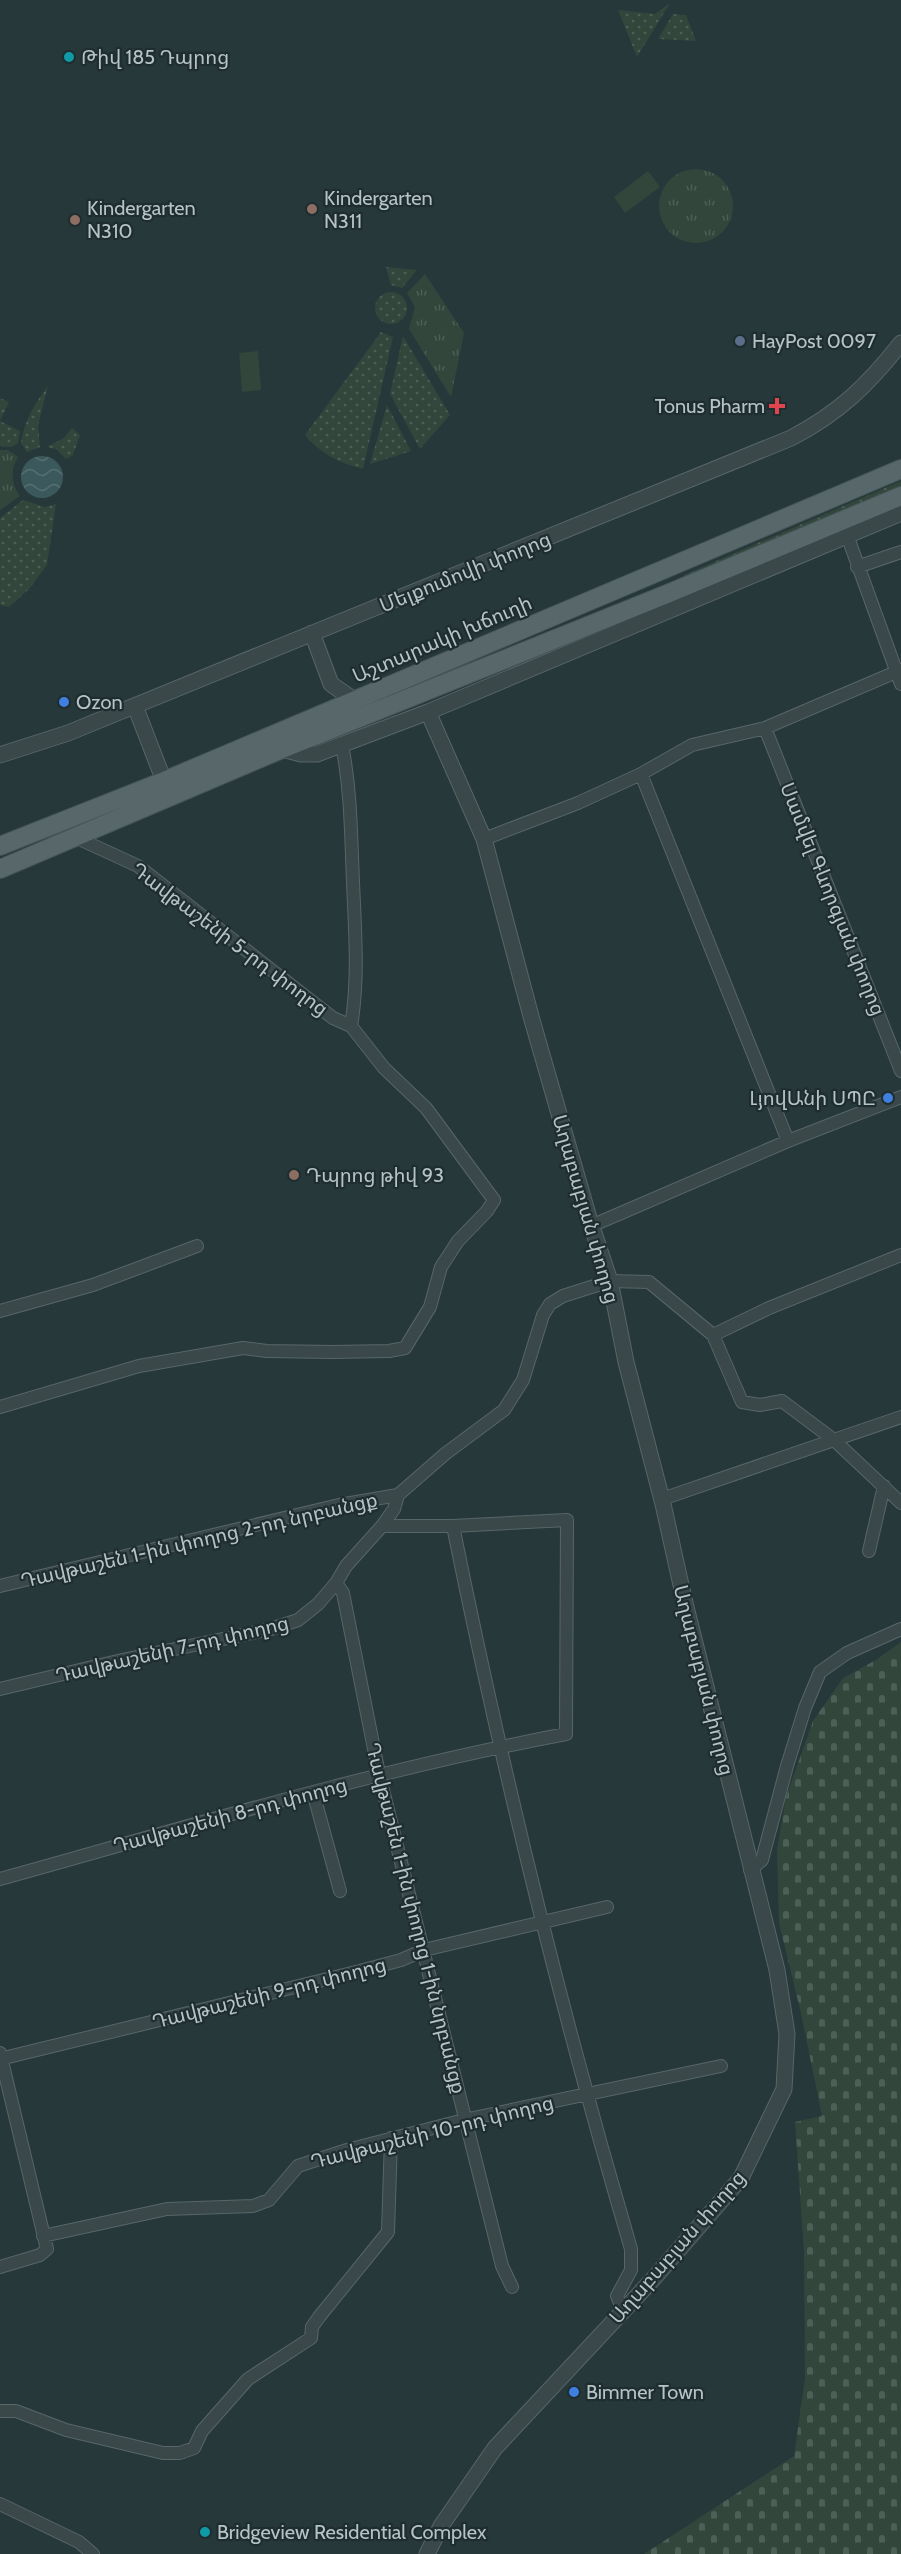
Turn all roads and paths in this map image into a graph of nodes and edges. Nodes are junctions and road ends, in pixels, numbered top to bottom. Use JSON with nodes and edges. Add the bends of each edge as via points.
{"nodes":[{"id":1,"x":901,"y":343,"type":"edge"},
{"id":2,"x":901,"y":470,"type":"edge"},
{"id":3,"x":901,"y":496,"type":"edge"},
{"id":4,"x":901,"y":513,"type":"edge"},
{"id":5,"x":847,"y":535,"type":"junction"},
{"id":6,"x":901,"y":552,"type":"edge"},
{"id":7,"x":857,"y":567,"type":"junction"},
{"id":8,"x":658,"y":572,"type":"junction"},
{"id":9,"x":667,"y":594,"type":"junction"},
{"id":10,"x":312,"y":633,"type":"junction"},
{"id":11,"x":899,"y":675,"type":"edge"},
{"id":12,"x":354,"y":700,"type":"junction"},
{"id":13,"x":135,"y":706,"type":"junction"},
{"id":14,"x":428,"y":712,"type":"junction"},
{"id":15,"x":765,"y":728,"type":"junction"},
{"id":16,"x":342,"y":745,"type":"junction"},
{"id":17,"x":282,"y":749,"type":"junction"},
{"id":18,"x":0,"y":755,"type":"edge"},
{"id":19,"x":641,"y":774,"type":"junction"},
{"id":20,"x":164,"y":781,"type":"junction"},
{"id":21,"x":75,"y":837,"type":"junction"},
{"id":22,"x":484,"y":839,"type":"junction"},
{"id":23,"x":0,"y":846,"type":"edge"},
{"id":24,"x":0,"y":869,"type":"edge"},
{"id":25,"x":351,"y":1026,"type":"junction"},
{"id":26,"x":901,"y":1071,"type":"edge"},
{"id":27,"x":901,"y":1097,"type":"edge"},
{"id":28,"x":788,"y":1141,"type":"junction"},
{"id":29,"x":591,"y":1226,"type":"junction"},
{"id":30,"x":197,"y":1246,"type":"dead end"},
{"id":31,"x":901,"y":1255,"type":"edge"},
{"id":32,"x":610,"y":1281,"type":"junction"},
{"id":33,"x":0,"y":1311,"type":"edge"},
{"id":34,"x":713,"y":1335,"type":"junction"},
{"id":35,"x":0,"y":1407,"type":"edge"},
{"id":36,"x":901,"y":1417,"type":"edge"},
{"id":37,"x":834,"y":1440,"type":"junction"},
{"id":38,"x":884,"y":1486,"type":"junction"},
{"id":39,"x":398,"y":1495,"type":"junction"},
{"id":40,"x":662,"y":1499,"type":"junction"},
{"id":41,"x":901,"y":1503,"type":"edge"},
{"id":42,"x":382,"y":1526,"type":"junction"},
{"id":43,"x":453,"y":1526,"type":"junction"},
{"id":44,"x":869,"y":1551,"type":"dead end"},
{"id":45,"x":336,"y":1583,"type":"junction"},
{"id":46,"x":0,"y":1586,"type":"edge"},
{"id":47,"x":901,"y":1629,"type":"edge"},
{"id":48,"x":0,"y":1689,"type":"edge"},
{"id":49,"x":499,"y":1747,"type":"junction"},
{"id":50,"x":379,"y":1774,"type":"junction"},
{"id":51,"x":313,"y":1792,"type":"junction"},
{"id":52,"x":750,"y":1870,"type":"junction"},
{"id":53,"x":0,"y":1879,"type":"edge"},
{"id":54,"x":340,"y":1890,"type":"dead end"},
{"id":55,"x":607,"y":1907,"type":"dead end"},
{"id":56,"x":544,"y":1921,"type":"junction"},
{"id":57,"x":424,"y":1950,"type":"junction"},
{"id":58,"x":0,"y":2057,"type":"edge"},
{"id":59,"x":721,"y":2066,"type":"dead end"},
{"id":60,"x":585,"y":2093,"type":"junction"},
{"id":61,"x":465,"y":2120,"type":"junction"},
{"id":62,"x":391,"y":2138,"type":"junction"},
{"id":63,"x":43,"y":2236,"type":"junction"},
{"id":64,"x":0,"y":2267,"type":"edge"},
{"id":65,"x":512,"y":2287,"type":"dead end"},
{"id":66,"x":623,"y":2310,"type":"junction"},
{"id":67,"x":0,"y":2411,"type":"edge"},
{"id":68,"x":0,"y":2504,"type":"edge"},
{"id":69,"x":93,"y":2554,"type":"edge"},
{"id":70,"x":427,"y":2554,"type":"edge"}],
"edges":[{"from":1,"to":10,"type":"street","name":"Մելքումովի փողոց","via":[[842,407],[791,438]]},
{"from":2,"to":8,"type":"main road","name":"Աշտարակի խճուղի"},
{"from":3,"to":9,"type":"main road","name":"Աշտարակի խճուղի"},
{"from":4,"to":5,"type":"street"},
{"from":5,"to":7,"type":"street"},
{"from":5,"to":14,"type":"street"},
{"from":6,"to":7,"type":"street"},
{"from":7,"to":11,"type":"street"},
{"from":8,"to":9,"type":"main road"},
{"from":8,"to":12,"type":"main road","name":"Աշտարակի խճուղի"},
{"from":9,"to":17,"type":"main road","name":"Աշտարակի խճուղի"},
{"from":10,"to":12,"type":"street","via":[[332,684]]},
{"from":10,"to":13,"type":"street","name":"Մելքումովի փողոց"},
{"from":11,"to":15,"type":"street"},
{"from":12,"to":20,"type":"main road","name":"Աշտարակի խճուղի"},
{"from":13,"to":18,"type":"street","name":"Մելքումովի փողոց"},
{"from":13,"to":20,"type":"street"},
{"from":14,"to":16,"type":"street"},
{"from":14,"to":22,"type":"street","name":"Աղաբաբյան փողոց"},
{"from":15,"to":19,"type":"street","via":[[692,745]]},
{"from":15,"to":26,"type":"street","name":"Սամվել Գևորգյան փողոց"},
{"from":16,"to":17,"type":"street","via":[[317,754]]},
{"from":16,"to":25,"type":"street","via":[[349,778],[355,934]]},
{"from":17,"to":21,"type":"main road","name":"Աշտարակի խճուղի"},
{"from":19,"to":22,"type":"street"},
{"from":19,"to":28,"type":"street"},
{"from":20,"to":23,"type":"main road","name":"Աշտարակի խճուղի"},
{"from":21,"to":24,"type":"main road","name":"Աշտարակի խճուղի"},
{"from":21,"to":25,"type":"street","name":"Դավթաշենի 5-րդ փողոց","via":[[138,866],[333,1018]]},
{"from":22,"to":29,"type":"street","name":"Աղաբաբյան փողոց"},
{"from":25,"to":35,"type":"street","via":[[384,1068],[426,1108],[494,1200],[441,1267],[430,1307],[405,1348],[267,1351],[243,1347],[139,1366]]},
{"from":27,"to":28,"type":"street"},
{"from":28,"to":29,"type":"street"},
{"from":29,"to":32,"type":"street","name":"Աղաբաբյան փողոց"},
{"from":30,"to":33,"type":"street","via":[[93,1286]]},
{"from":31,"to":34,"type":"street"},
{"from":32,"to":34,"type":"street","name":"Դավթաշենի 7-րդ փողոց","via":[[649,1282]]},
{"from":32,"to":39,"type":"street","name":"Դավթաշենի 7-րդ փողոց","via":[[550,1304],[523,1380],[504,1410]]},
{"from":32,"to":40,"type":"street","name":"Աղաբաբյան փողոց","via":[[626,1362]]},
{"from":34,"to":37,"type":"street","via":[[742,1402],[760,1405],[782,1401]]},
{"from":36,"to":37,"type":"street"},
{"from":37,"to":38,"type":"street"},
{"from":37,"to":40,"type":"street"},
{"from":38,"to":41,"type":"street"},
{"from":38,"to":44,"type":"street"},
{"from":39,"to":42,"type":"street","name":"Դավթաշենի 7-րդ փողոց"},
{"from":39,"to":46,"type":"street","name":"Դավթաշեն 1-ին փողոց 2-րդ նրբանցք","via":[[339,1505]]},
{"from":40,"to":52,"type":"street","name":"Աղաբաբյան փողոց"},
{"from":42,"to":43,"type":"street"},
{"from":42,"to":45,"type":"street","name":"Դավթաշենի 7-րդ փողոց","via":[[345,1566]]},
{"from":43,"to":49,"type":"street"},
{"from":43,"to":49,"type":"street","name":"Դավթաշենի 8-րդ փողոց","via":[[567,1520],[566,1734]]},
{"from":45,"to":48,"type":"street","name":"Դավթաշենի 7-րդ փողոց","via":[[298,1620],[271,1629]]},
{"from":45,"to":50,"type":"street","name":"Դավթաշեն 1-ին փողոց 1-ին նրբանցք","via":[[343,1593]]},
{"from":47,"to":52,"type":"street","via":[[847,1653],[820,1672],[787,1766],[762,1860]]},
{"from":49,"to":50,"type":"street","name":"Դավթաշենի 8-րդ փողոց"},
{"from":49,"to":56,"type":"street"},
{"from":50,"to":51,"type":"street","name":"Դավթաշենի 8-րդ փողոց"},
{"from":50,"to":57,"type":"street","name":"Դավթաշեն 1-ին փողոց 1-ին նրբանցք"},
{"from":51,"to":53,"type":"street","name":"Դավթաշենի 8-րդ փողոց"},
{"from":51,"to":54,"type":"street"},
{"from":52,"to":66,"type":"street","name":"Աղաբաբյան փողոց","via":[[777,1970],[787,2034],[784,2090],[741,2178]]},
{"from":55,"to":56,"type":"street","name":"Դավթաշենի 9-րդ փողոց"},
{"from":56,"to":57,"type":"street","name":"Դավթաշենի 9-րդ փողոց"},
{"from":56,"to":60,"type":"street"},
{"from":57,"to":58,"type":"street","name":"Դավթաշենի 9-րդ փողոց","via":[[356,1972]]},
{"from":57,"to":61,"type":"street","name":"Դավթաշեն 1-ին փողոց 1-ին նրբանցք"},
{"from":58,"to":63,"type":"street"},
{"from":59,"to":60,"type":"street","name":"Դավթաշենի 10-րդ փողոց"},
{"from":60,"to":61,"type":"street","name":"Դավթաշենի 10-րդ փողոց"},
{"from":60,"to":66,"type":"street","via":[[631,2249],[631,2270],[617,2296]]},
{"from":61,"to":62,"type":"street","name":"Դավթաշենի 10-րդ փողոց"},
{"from":61,"to":65,"type":"street","name":"Դավթաշեն 1-ին փողոց 1-ին նրբանցք","via":[[502,2266]]},
{"from":62,"to":63,"type":"street","name":"Դավթաշենի 10-րդ փողոց","via":[[298,2166],[268,2200],[253,2206],[167,2209]]},
{"from":62,"to":67,"type":"street","via":[[388,2232],[319,2317],[311,2338],[248,2379],[202,2432],[194,2448],[163,2453],[66,2430],[15,2411]]},
{"from":63,"to":64,"type":"street","via":[[47,2249],[40,2255]]},
{"from":66,"to":70,"type":"street","name":"Աղաբաբյան փողոց","via":[[495,2448],[441,2526]]},
{"from":68,"to":69,"type":"street","via":[[79,2542]]}]}
